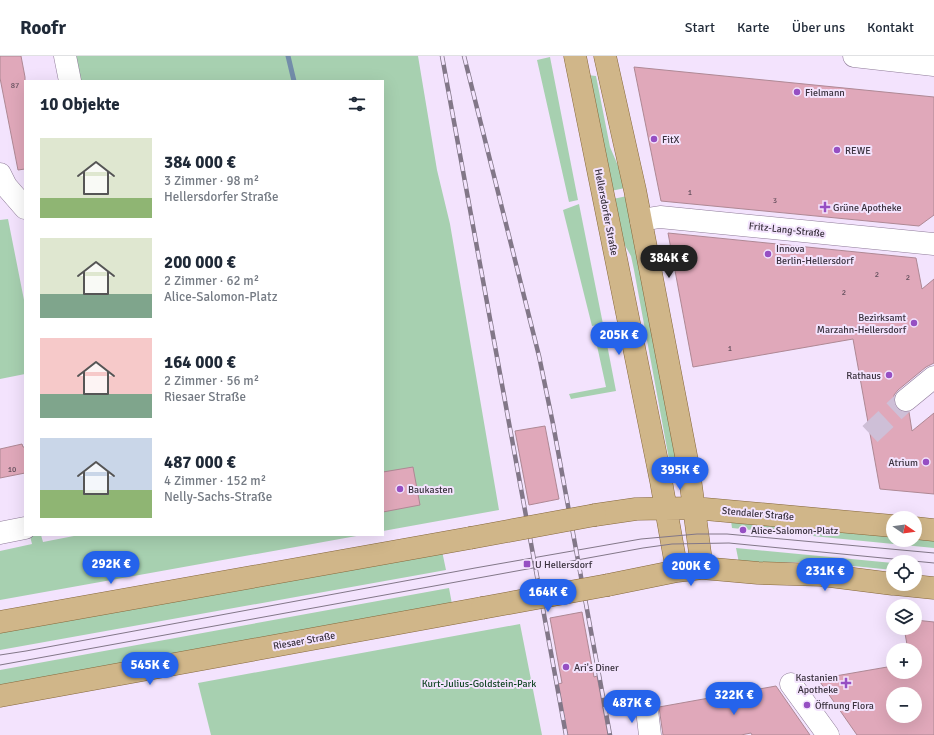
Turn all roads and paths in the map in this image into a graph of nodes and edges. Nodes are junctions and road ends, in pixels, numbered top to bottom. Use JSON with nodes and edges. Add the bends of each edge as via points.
{"nodes":[{"id":1,"x":65,"y":56,"type":"edge"},
{"id":2,"x":575,"y":56,"type":"edge"},
{"id":3,"x":605,"y":56,"type":"edge"},
{"id":4,"x":854,"y":56,"type":"edge"},
{"id":5,"x":859,"y":56,"type":"edge"},
{"id":6,"x":934,"y":65,"type":"edge"},
{"id":7,"x":70,"y":80,"type":"edge"},
{"id":8,"x":0,"y":174,"type":"edge"},
{"id":9,"x":24,"y":207,"type":"edge"},
{"id":10,"x":641,"y":220,"type":"junction"},
{"id":11,"x":934,"y":244,"type":"edge"},
{"id":12,"x":934,"y":377,"type":"edge"},
{"id":13,"x":906,"y":400,"type":"tunnel mouth"},
{"id":14,"x":694,"y":508,"type":"junction"},
{"id":15,"x":666,"y":509,"type":"junction"},
{"id":16,"x":886,"y":525,"type":"edge"},
{"id":17,"x":24,"y":528,"type":"edge"},
{"id":18,"x":922,"y":529,"type":"edge"},
{"id":19,"x":934,"y":530,"type":"edge"},
{"id":20,"x":0,"y":533,"type":"edge"},
{"id":21,"x":702,"y":568,"type":"junction"},
{"id":22,"x":677,"y":571,"type":"junction"},
{"id":23,"x":886,"y":583,"type":"edge"},
{"id":24,"x":922,"y":587,"type":"edge"},
{"id":25,"x":934,"y":588,"type":"edge"},
{"id":26,"x":0,"y":622,"type":"edge"},
{"id":27,"x":791,"y":684,"type":"dead end"},
{"id":28,"x":0,"y":696,"type":"edge"},
{"id":29,"x":647,"y":710,"type":"dead end"},
{"id":30,"x":650,"y":735,"type":"edge"},
{"id":31,"x":828,"y":735,"type":"edge"}],
"edges":[{"from":1,"to":7,"type":"street"},
{"from":2,"to":15,"type":"main road","name":"Hellersdorfer Straße"},
{"from":3,"to":10,"type":"main road"},
{"from":4,"to":5,"type":"street"},
{"from":5,"to":6,"type":"street"},
{"from":8,"to":9,"type":"street","via":[[6,186]]},
{"from":10,"to":11,"type":"street","name":"Fritz-Lang-Straße","via":[[665,217]]},
{"from":10,"to":14,"type":"main road"},
{"from":12,"to":13,"type":"street"},
{"from":14,"to":15,"type":"main road"},
{"from":14,"to":16,"type":"main road","name":"Stendaler Straße"},
{"from":14,"to":21,"type":"main road"},
{"from":15,"to":22,"type":"main road"},
{"from":15,"to":26,"type":"main road","bridge":true,"via":[[636,509],[595,515]]},
{"from":17,"to":20,"type":"street"},
{"from":18,"to":19,"type":"main road"},
{"from":21,"to":22,"type":"main road"},
{"from":21,"to":23,"type":"main road","via":[[822,575]]},
{"from":22,"to":28,"type":"main road","name":"Riesaer Straße","bridge":true},
{"from":24,"to":25,"type":"main road"},
{"from":27,"to":31,"type":"street"},
{"from":29,"to":30,"type":"street"}]}
